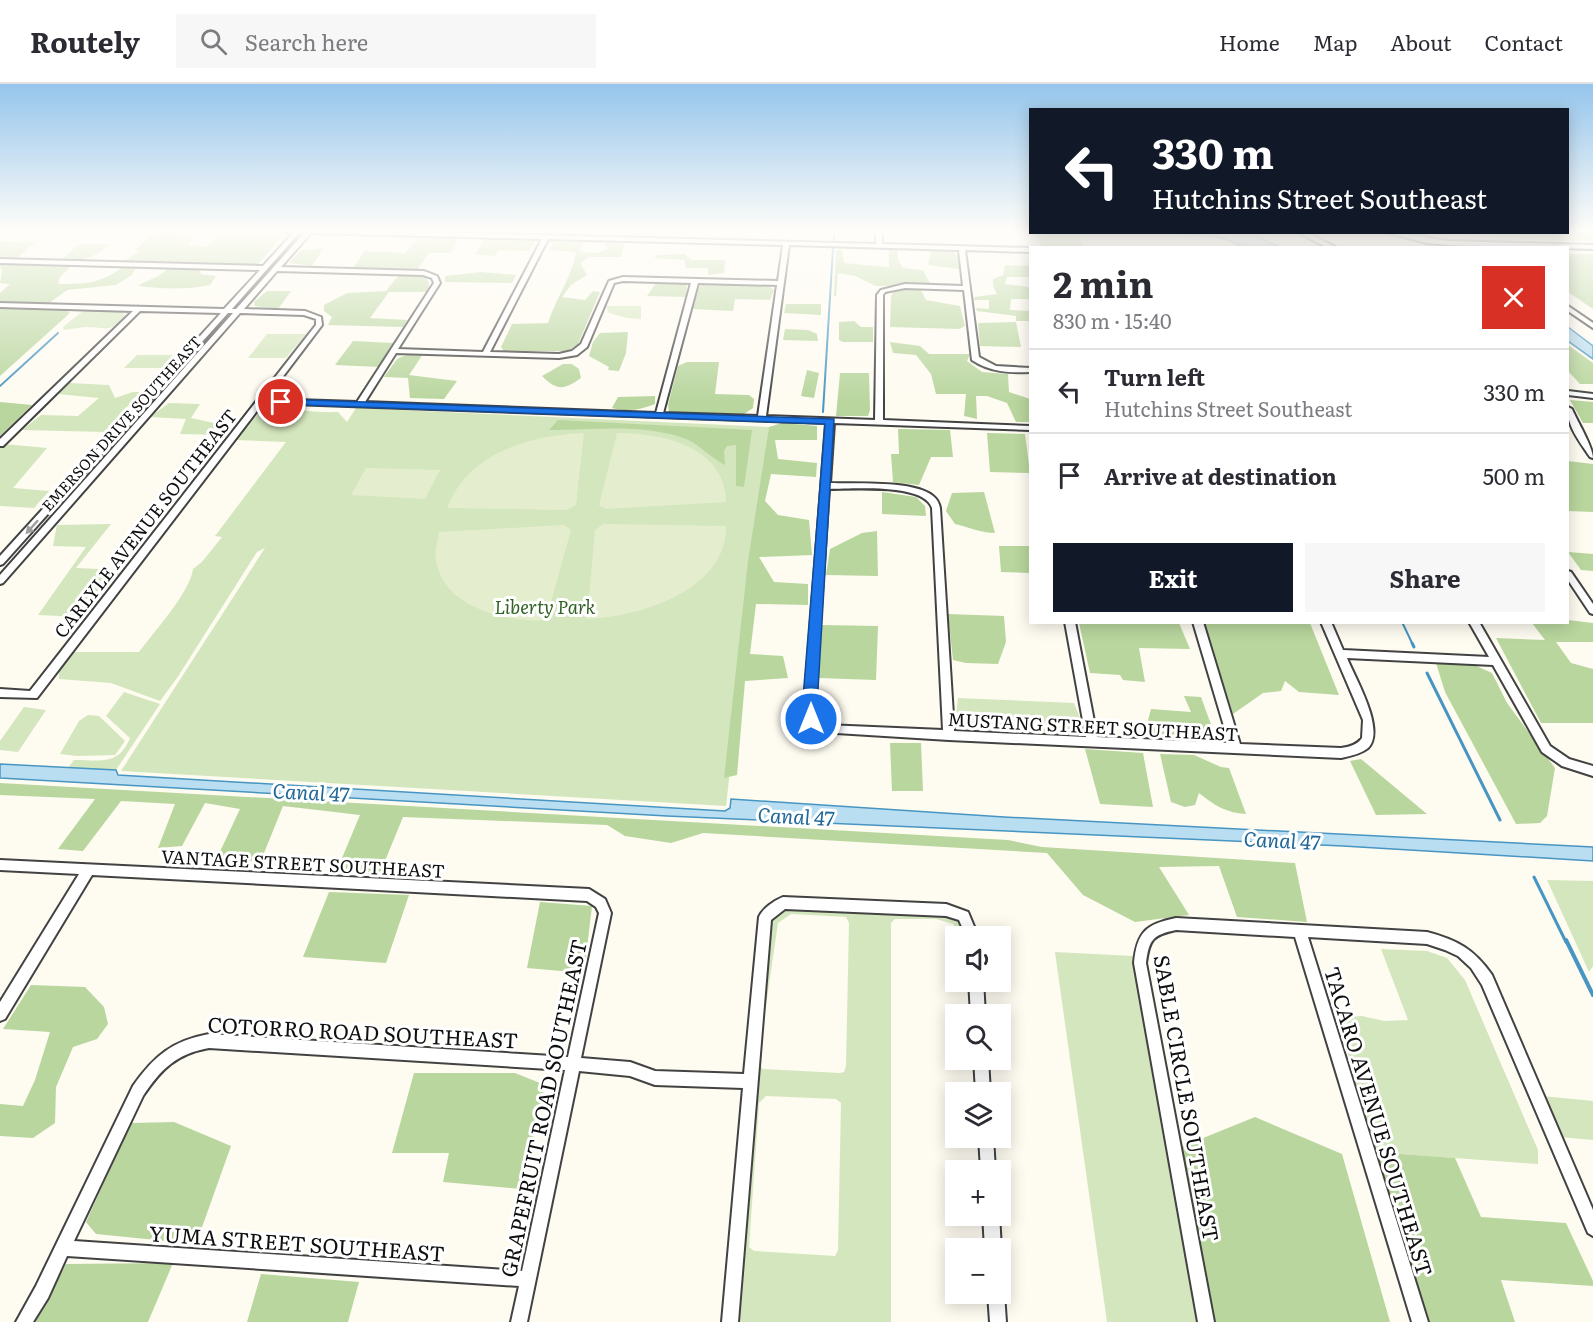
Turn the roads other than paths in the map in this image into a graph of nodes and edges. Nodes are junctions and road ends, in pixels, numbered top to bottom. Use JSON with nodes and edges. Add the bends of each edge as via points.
{"nodes":[{"id":1,"x":247,"y":288,"type":"edge"},
{"id":2,"x":259,"y":288,"type":"edge"},
{"id":3,"x":434,"y":288,"type":"edge"},
{"id":4,"x":520,"y":288,"type":"edge"},
{"id":5,"x":609,"y":288,"type":"edge"},
{"id":6,"x":693,"y":288,"type":"edge"},
{"id":7,"x":778,"y":288,"type":"edge"},
{"id":8,"x":897,"y":288,"type":"edge"},
{"id":9,"x":960,"y":288,"type":"edge"},
{"id":10,"x":967,"y":288,"type":"joint"},
{"id":11,"x":0,"y":305,"type":"edge"},
{"id":12,"x":138,"y":309,"type":"junction"},
{"id":13,"x":1569,"y":309,"type":"edge"},
{"id":14,"x":226,"y":312,"type":"junction"},
{"id":15,"x":238,"y":312,"type":"junction"},
{"id":16,"x":1593,"y":326,"type":"edge"},
{"id":17,"x":394,"y":351,"type":"junction"},
{"id":18,"x":486,"y":354,"type":"junction"},
{"id":19,"x":1029,"y":370,"type":"edge"},
{"id":20,"x":1569,"y":393,"type":"edge"},
{"id":21,"x":1593,"y":396,"type":"edge"},
{"id":22,"x":262,"y":401,"type":"junction"},
{"id":23,"x":359,"y":405,"type":"junction"},
{"id":24,"x":1569,"y":412,"type":"edge"},
{"id":25,"x":659,"y":415,"type":"junction"},
{"id":26,"x":762,"y":418,"type":"junction"},
{"id":27,"x":830,"y":421,"type":"junction"},
{"id":28,"x":879,"y":422,"type":"junction"},
{"id":29,"x":1029,"y":428,"type":"edge"},
{"id":30,"x":0,"y":444,"type":"edge"},
{"id":31,"x":1593,"y":455,"type":"edge"},
{"id":32,"x":825,"y":486,"type":"junction"},
{"id":33,"x":0,"y":562,"type":"edge"},
{"id":34,"x":1569,"y":575,"type":"edge"},
{"id":35,"x":0,"y":581,"type":"edge"},
{"id":36,"x":1593,"y":611,"type":"edge"},
{"id":37,"x":1070,"y":624,"type":"edge"},
{"id":38,"x":1199,"y":624,"type":"edge"},
{"id":39,"x":1327,"y":624,"type":"edge"},
{"id":40,"x":1475,"y":624,"type":"edge"},
{"id":41,"x":1339,"y":654,"type":"junction"},
{"id":42,"x":1496,"y":661,"type":"junction"},
{"id":43,"x":0,"y":693,"type":"edge"},
{"id":44,"x":949,"y":736,"type":"junction"},
{"id":45,"x":1092,"y":742,"type":"junction"},
{"id":46,"x":1236,"y":749,"type":"junction"},
{"id":47,"x":1593,"y":771,"type":"edge"},
{"id":48,"x":0,"y":866,"type":"edge"},
{"id":49,"x":88,"y":870,"type":"junction"},
{"id":50,"x":601,"y":903,"type":"joint"},
{"id":51,"x":968,"y":926,"type":"edge"},
{"id":52,"x":1300,"y":932,"type":"junction"},
{"id":53,"x":0,"y":1014,"type":"edge"},
{"id":54,"x":574,"y":1064,"type":"junction"},
{"id":55,"x":750,"y":1081,"type":"junction"},
{"id":56,"x":1593,"y":1228,"type":"edge"},
{"id":57,"x":63,"y":1248,"type":"junction"},
{"id":58,"x":528,"y":1279,"type":"junction"},
{"id":59,"x":997,"y":1304,"type":"edge"},
{"id":60,"x":24,"y":1322,"type":"edge"},
{"id":61,"x":519,"y":1322,"type":"edge"},
{"id":62,"x":730,"y":1322,"type":"edge"},
{"id":63,"x":998,"y":1322,"type":"edge"},
{"id":64,"x":1206,"y":1322,"type":"edge"},
{"id":65,"x":1420,"y":1322,"type":"edge"}],
"edges":[{"from":1,"to":14,"type":"street","name":"EMERSON DRIVE SOUTHEAST"},
{"from":2,"to":15,"type":"street","name":"EMERSON DRIVE SOUTHEAST"},
{"from":3,"to":17,"type":"street"},
{"from":4,"to":18,"type":"street"},
{"from":5,"to":18,"type":"street","via":[[584,345],[574,353]]},
{"from":6,"to":25,"type":"street"},
{"from":7,"to":26,"type":"street"},
{"from":8,"to":28,"type":"street","via":[[880,295]]},
{"from":9,"to":10,"type":"street"},
{"from":10,"to":19,"type":"street","via":[[975,358],[999,370]]},
{"from":11,"to":12,"type":"street"},
{"from":12,"to":14,"type":"street"},
{"from":12,"to":30,"type":"street"},
{"from":13,"to":16,"type":"street"},
{"from":14,"to":15,"type":"street"},
{"from":14,"to":33,"type":"street","name":"EMERSON DRIVE SOUTHEAST","one_way":true},
{"from":15,"to":22,"type":"street","name":"CARLYLE AVENUE SOUTHEAST","via":[[319,318],[319,325]]},
{"from":15,"to":35,"type":"street","name":"EMERSON DRIVE SOUTHEAST"},
{"from":17,"to":18,"type":"street"},
{"from":17,"to":23,"type":"street"},
{"from":20,"to":21,"type":"street"},
{"from":22,"to":23,"type":"street"},
{"from":22,"to":43,"type":"street","name":"CARLYLE AVENUE SOUTHEAST","via":[[33,695]]},
{"from":23,"to":25,"type":"street"},
{"from":24,"to":31,"type":"street"},
{"from":25,"to":26,"type":"street"},
{"from":26,"to":27,"type":"street"},
{"from":27,"to":28,"type":"street"},
{"from":27,"to":32,"type":"street"},
{"from":28,"to":29,"type":"street"},
{"from":32,"to":44,"type":"street","via":[[906,489],[932,498],[936,508]]},
{"from":32,"to":44,"type":"street","name":"MUSTANG STREET SOUTHEAST","via":[[811,719],[817,726],[833,731]]},
{"from":34,"to":36,"type":"street"},
{"from":37,"to":45,"type":"street"},
{"from":38,"to":46,"type":"street"},
{"from":39,"to":41,"type":"street"},
{"from":40,"to":42,"type":"street"},
{"from":41,"to":42,"type":"street"},
{"from":41,"to":46,"type":"street","name":"MUSTANG STREET SOUTHEAST","via":[[1368,720],[1366,744],[1341,753]]},
{"from":42,"to":47,"type":"street","via":[[1546,748],[1566,763]]},
{"from":44,"to":45,"type":"street","name":"MUSTANG STREET SOUTHEAST"},
{"from":45,"to":46,"type":"street","name":"MUSTANG STREET SOUTHEAST"},
{"from":48,"to":49,"type":"street","name":"VANTAGE STREET SOUTHEAST"},
{"from":49,"to":50,"type":"street","name":"VANTAGE STREET SOUTHEAST","via":[[590,895]]},
{"from":49,"to":53,"type":"street"},
{"from":50,"to":54,"type":"street","name":"GRAPEFRUIT ROAD SOUTHEAST","via":[[605,913]]},
{"from":51,"to":55,"type":"street","via":[[964,916],[946,909],[783,903],[765,917]]},
{"from":52,"to":56,"type":"street","name":"SABLE CIRCLE SOUTHEAST","via":[[1427,938],[1465,952],[1487,980]]},
{"from":52,"to":64,"type":"street","name":"SABLE CIRCLE SOUTHEAST","via":[[1176,924],[1159,927],[1147,935],[1141,946],[1140,963]]},
{"from":52,"to":65,"type":"street","name":"TACARO AVENUE SOUTHEAST"},
{"from":54,"to":55,"type":"street","name":"COTORRO ROAD SOUTHEAST","via":[[630,1069],[655,1078]]},
{"from":54,"to":57,"type":"street","name":"COTORRO ROAD SOUTHEAST","via":[[196,1043],[162,1060],[152,1070],[133,1101]]},
{"from":54,"to":58,"type":"street","name":"GRAPEFRUIT ROAD SOUTHEAST"},
{"from":55,"to":62,"type":"street"},
{"from":57,"to":58,"type":"street","name":"YUMA STREET SOUTHEAST"},
{"from":57,"to":60,"type":"street","name":"COTORRO ROAD SOUTHEAST"},
{"from":58,"to":61,"type":"street","name":"GRAPEFRUIT ROAD SOUTHEAST"},
{"from":59,"to":63,"type":"street"}]}
